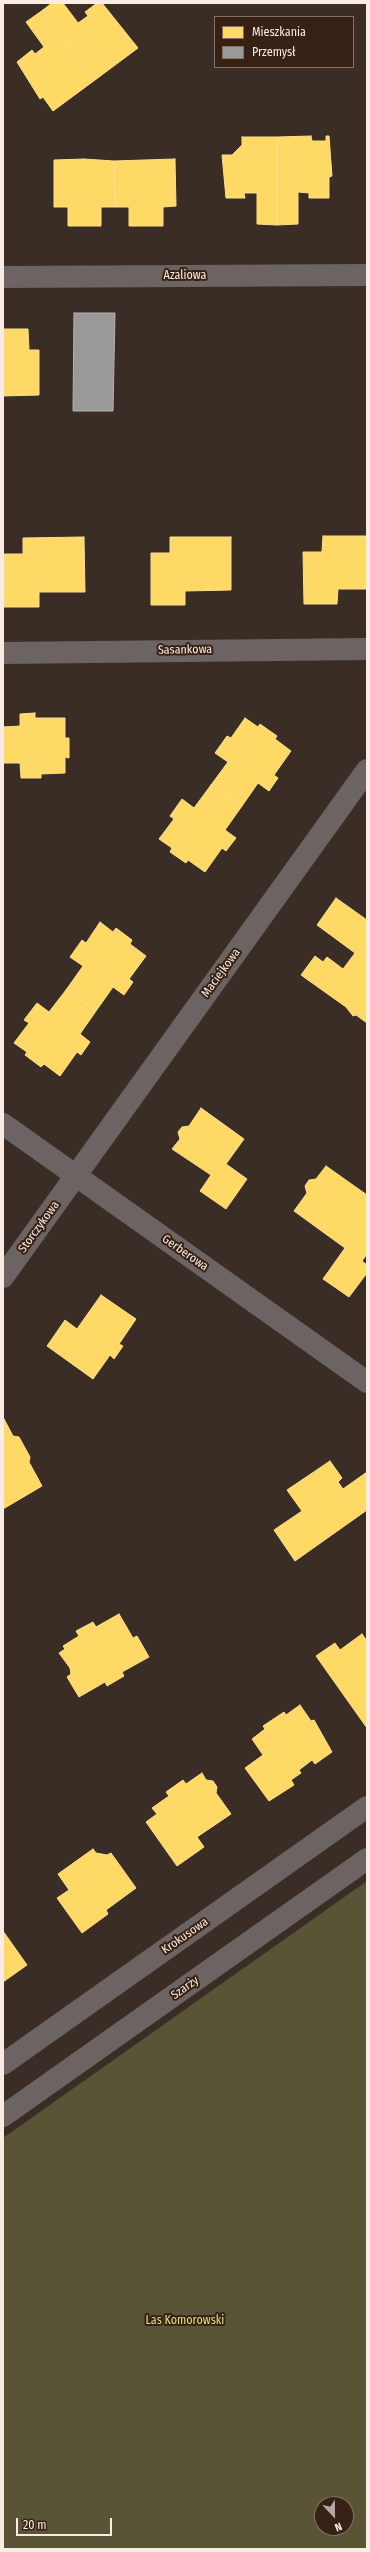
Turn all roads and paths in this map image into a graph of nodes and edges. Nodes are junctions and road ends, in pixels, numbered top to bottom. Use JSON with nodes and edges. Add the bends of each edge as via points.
{"nodes":[{"id":1,"x":367,"y":275,"type":"edge"},
{"id":2,"x":3,"y":277,"type":"edge"},
{"id":3,"x":367,"y":649,"type":"edge"},
{"id":4,"x":3,"y":653,"type":"edge"},
{"id":5,"x":367,"y":770,"type":"edge"},
{"id":6,"x":3,"y":1124,"type":"edge"},
{"id":7,"x":76,"y":1176,"type":"junction"},
{"id":8,"x":3,"y":1277,"type":"edge"},
{"id":9,"x":367,"y":1382,"type":"edge"},
{"id":10,"x":367,"y":1807,"type":"edge"},
{"id":11,"x":367,"y":1859,"type":"edge"},
{"id":12,"x":3,"y":2064,"type":"edge"},
{"id":13,"x":3,"y":2116,"type":"edge"}],
"edges":[{"from":1,"to":2,"type":"street","name":"Azaliowa"},
{"from":3,"to":4,"type":"street","name":"Sasankowa"},
{"from":5,"to":7,"type":"street","name":"Maciejkowa"},
{"from":6,"to":7,"type":"street","name":"Gerberowa"},
{"from":7,"to":8,"type":"street","name":"Storczykowa"},
{"from":7,"to":9,"type":"street","name":"Gerberowa"},
{"from":10,"to":12,"type":"street","name":"Krokusowa"},
{"from":11,"to":13,"type":"street","name":"Szarży"}]}
